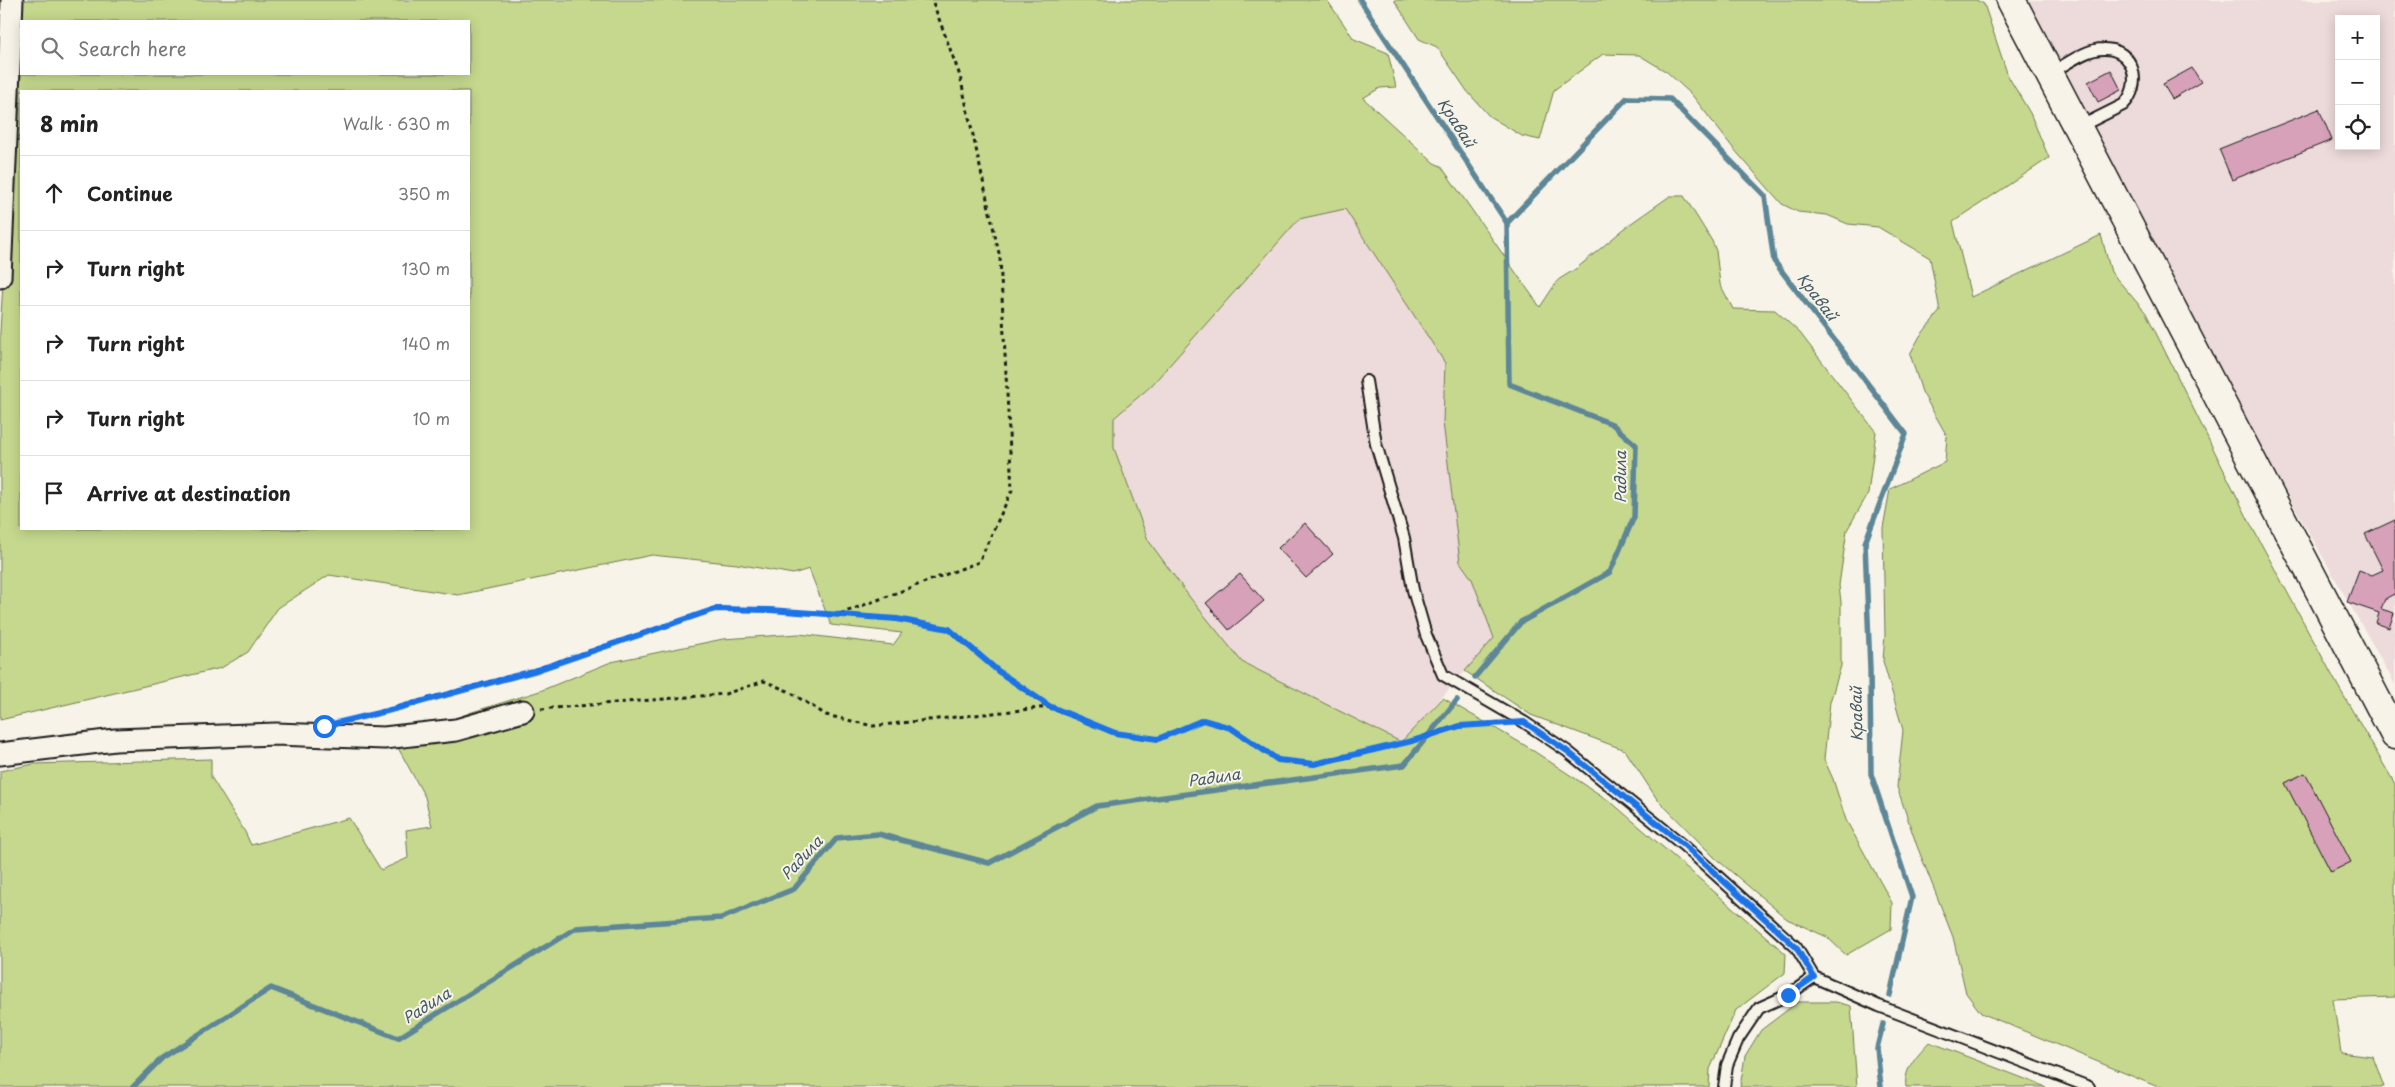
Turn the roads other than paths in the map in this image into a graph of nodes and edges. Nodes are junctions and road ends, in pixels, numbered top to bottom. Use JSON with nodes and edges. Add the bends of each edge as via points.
{"nodes":[{"id":1,"x":12,"y":0,"type":"edge"},
{"id":2,"x":2011,"y":0,"type":"edge"},
{"id":3,"x":2049,"y":73,"type":"junction"},
{"id":4,"x":2078,"y":127,"type":"junction"},
{"id":5,"x":0,"y":277,"type":"edge"},
{"id":6,"x":1366,"y":381,"type":"dead end"},
{"id":7,"x":523,"y":711,"type":"road end"},
{"id":8,"x":2395,"y":735,"type":"edge"},
{"id":9,"x":0,"y":754,"type":"edge"},
{"id":10,"x":1814,"y":977,"type":"junction"},
{"id":11,"x":1724,"y":1087,"type":"edge"},
{"id":12,"x":2089,"y":1087,"type":"edge"}],
"edges":[{"from":1,"to":5,"type":"street"},
{"from":2,"to":3,"type":"street"},
{"from":3,"to":4,"type":"street"},
{"from":3,"to":4,"type":"lane","via":[[2092,51],[2103,49],[2117,52],[2131,66],[2135,81],[2128,100]]},
{"from":4,"to":8,"type":"street"},
{"from":6,"to":10,"type":"lane","via":[[1376,444],[1404,538],[1413,590],[1426,635],[1443,675],[1567,751],[1684,845],[1796,947]]},
{"from":7,"to":9,"type":"street","via":[[456,730],[384,738],[276,734],[115,740]]},
{"from":10,"to":11,"type":"lane","via":[[1788,995],[1759,1008],[1738,1038],[1727,1065]]},
{"from":10,"to":12,"type":"lane","via":[[1871,1003]]}]}
